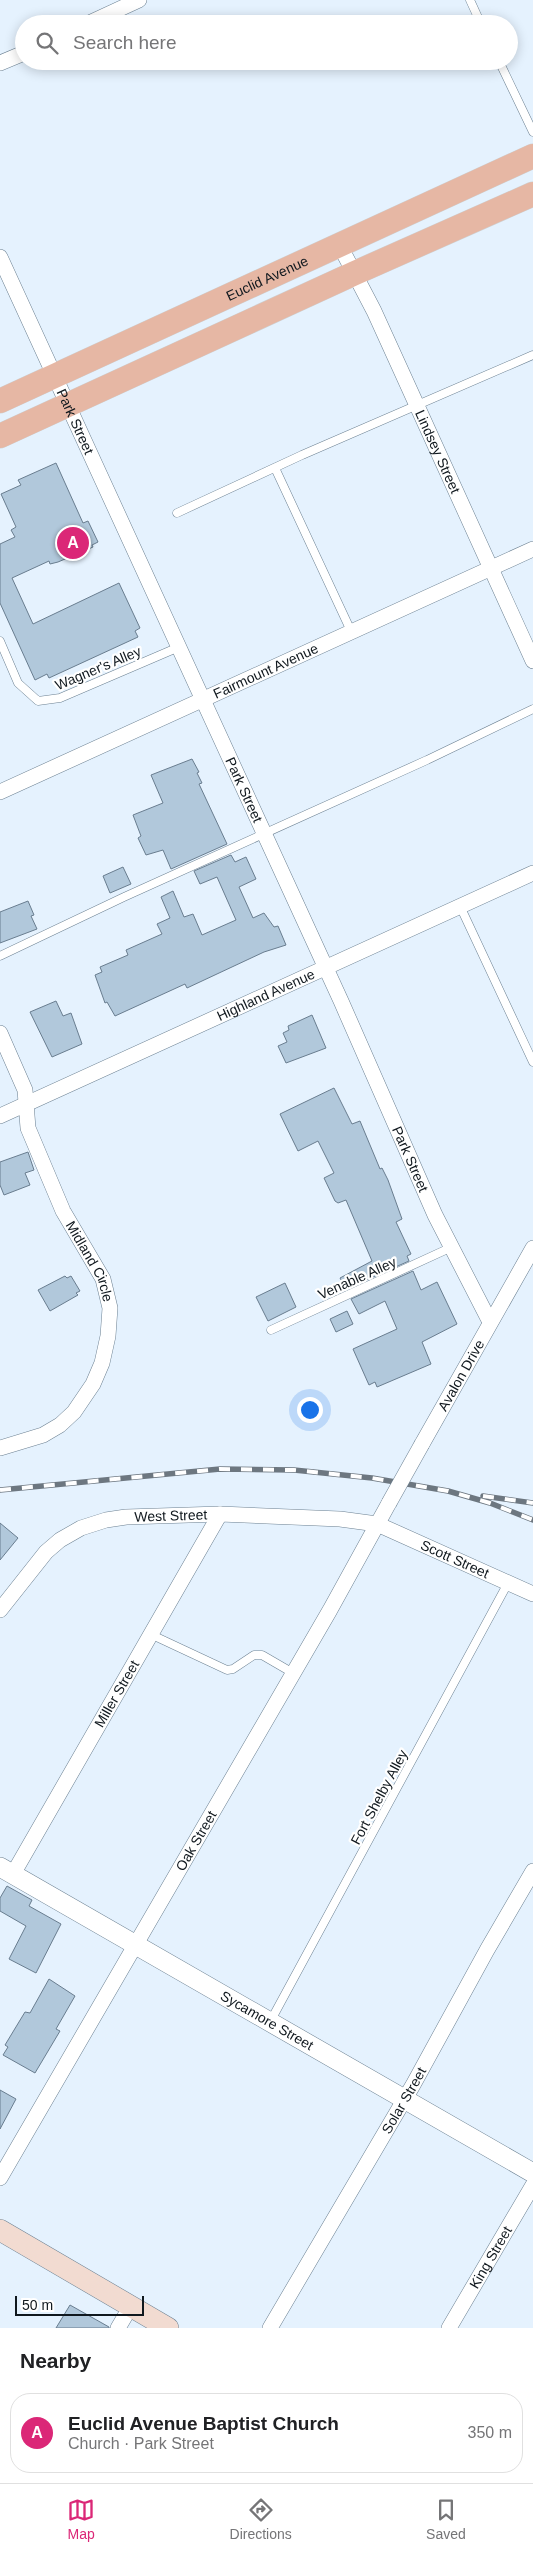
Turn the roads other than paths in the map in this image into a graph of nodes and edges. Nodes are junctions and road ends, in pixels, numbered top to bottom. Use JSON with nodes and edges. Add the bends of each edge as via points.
{"nodes":[{"id":1,"x":139,"y":0,"type":"edge"},
{"id":2,"x":470,"y":0,"type":"edge"},
{"id":3,"x":106,"y":15,"type":"edge"},
{"id":4,"x":477,"y":15,"type":"edge"},
{"id":5,"x":15,"y":57,"type":"edge"},
{"id":6,"x":0,"y":63,"type":"edge"},
{"id":7,"x":503,"y":70,"type":"edge"},
{"id":8,"x":533,"y":132,"type":"edge"},
{"id":9,"x":533,"y":156,"type":"edge"},
{"id":10,"x":533,"y":194,"type":"edge"},
{"id":11,"x":339,"y":244,"type":"junction"},
{"id":12,"x":0,"y":257,"type":"edge"},
{"id":13,"x":354,"y":273,"type":"junction"},
{"id":14,"x":533,"y":355,"type":"edge"},
{"id":15,"x":54,"y":376,"type":"junction"},
{"id":16,"x":0,"y":401,"type":"edge"},
{"id":17,"x":67,"y":405,"type":"junction"},
{"id":18,"x":415,"y":405,"type":"junction"},
{"id":19,"x":0,"y":436,"type":"edge"},
{"id":20,"x":275,"y":468,"type":"junction"},
{"id":21,"x":177,"y":513,"type":"dead end"},
{"id":22,"x":533,"y":548,"type":"edge"},
{"id":23,"x":490,"y":568,"type":"junction"},
{"id":24,"x":351,"y":631,"type":"junction"},
{"id":25,"x":0,"y":641,"type":"edge"},
{"id":26,"x":179,"y":647,"type":"junction"},
{"id":27,"x":533,"y":661,"type":"edge"},
{"id":28,"x":202,"y":698,"type":"junction"},
{"id":29,"x":533,"y":709,"type":"edge"},
{"id":30,"x":0,"y":792,"type":"edge"},
{"id":31,"x":264,"y":834,"type":"junction"},
{"id":32,"x":533,"y":873,"type":"edge"},
{"id":33,"x":460,"y":906,"type":"junction"},
{"id":34,"x":0,"y":956,"type":"edge"},
{"id":35,"x":325,"y":968,"type":"junction"},
{"id":36,"x":0,"y":1033,"type":"edge"},
{"id":37,"x":533,"y":1062,"type":"edge"},
{"id":38,"x":26,"y":1104,"type":"junction"},
{"id":39,"x":0,"y":1116,"type":"edge"},
{"id":40,"x":452,"y":1248,"type":"junction"},
{"id":41,"x":533,"y":1248,"type":"edge"},
{"id":42,"x":490,"y":1322,"type":"junction"},
{"id":43,"x":271,"y":1330,"type":"dead end"},
{"id":44,"x":0,"y":1448,"type":"edge"},
{"id":45,"x":389,"y":1503,"type":"joint"},
{"id":46,"x":220,"y":1514,"type":"junction"},
{"id":47,"x":377,"y":1524,"type":"junction"},
{"id":48,"x":508,"y":1583,"type":"junction"},
{"id":49,"x":533,"y":1594,"type":"edge"},
{"id":50,"x":0,"y":1610,"type":"edge"},
{"id":51,"x":150,"y":1634,"type":"junction"},
{"id":52,"x":293,"y":1673,"type":"junction"},
{"id":53,"x":7,"y":1870,"type":"edge"},
{"id":54,"x":533,"y":1871,"type":"edge"},
{"id":55,"x":135,"y":1945,"type":"junction"},
{"id":56,"x":270,"y":2022,"type":"junction"},
{"id":57,"x":405,"y":2099,"type":"junction"},
{"id":58,"x":533,"y":2173,"type":"edge"},
{"id":59,"x":0,"y":2178,"type":"edge"},
{"id":60,"x":533,"y":2185,"type":"edge"},
{"id":61,"x":0,"y":2230,"type":"edge"},
{"id":62,"x":131,"y":2306,"type":"junction"},
{"id":63,"x":118,"y":2328,"type":"edge"},
{"id":64,"x":168,"y":2328,"type":"edge"},
{"id":65,"x":270,"y":2328,"type":"edge"},
{"id":66,"x":449,"y":2328,"type":"edge"}],
"edges":[{"from":1,"to":3,"type":"street"},
{"from":2,"to":4,"type":"lane"},
{"from":5,"to":6,"type":"street"},
{"from":7,"to":8,"type":"lane"},
{"from":9,"to":11,"type":"main road","name":"Euclid Avenue"},
{"from":10,"to":13,"type":"main road"},
{"from":11,"to":13,"type":"street","name":"Lindsey Street"},
{"from":11,"to":15,"type":"main road","name":"Euclid Avenue"},
{"from":12,"to":15,"type":"street","name":"Park Street"},
{"from":13,"to":17,"type":"main road"},
{"from":13,"to":18,"type":"street","name":"Lindsey Street"},
{"from":14,"to":18,"type":"lane"},
{"from":15,"to":16,"type":"main road","name":"Euclid Avenue"},
{"from":15,"to":17,"type":"street","name":"Park Street"},
{"from":17,"to":19,"type":"main road"},
{"from":17,"to":26,"type":"street","name":"Park Street"},
{"from":18,"to":20,"type":"lane"},
{"from":18,"to":23,"type":"street","name":"Lindsey Street"},
{"from":20,"to":21,"type":"lane"},
{"from":20,"to":24,"type":"lane"},
{"from":22,"to":23,"type":"street","name":"Fairmount Avenue"},
{"from":23,"to":24,"type":"street","name":"Fairmount Avenue"},
{"from":23,"to":27,"type":"street","name":"Lindsey Street"},
{"from":24,"to":28,"type":"street","name":"Fairmount Avenue"},
{"from":25,"to":26,"type":"lane","name":"Wagner's Alley","via":[[18,683],[38,701],[60,698]]},
{"from":26,"to":28,"type":"street","name":"Park Street"},
{"from":28,"to":30,"type":"street","name":"Fairmount Avenue"},
{"from":28,"to":31,"type":"street","name":"Park Street"},
{"from":29,"to":31,"type":"lane"},
{"from":31,"to":34,"type":"lane"},
{"from":31,"to":35,"type":"street","name":"Park Street"},
{"from":32,"to":33,"type":"street","name":"Highland Avenue"},
{"from":33,"to":35,"type":"street","name":"Highland Avenue"},
{"from":33,"to":37,"type":"lane"},
{"from":35,"to":38,"type":"street","name":"Highland Avenue"},
{"from":35,"to":40,"type":"street","name":"Park Street"},
{"from":36,"to":38,"type":"street","name":"Midland Circle","via":[[25,1090]]},
{"from":38,"to":39,"type":"street","name":"Highland Avenue"},
{"from":38,"to":44,"type":"street","name":"Midland Circle","via":[[28,1128],[63,1211],[106,1290],[110,1308],[108,1336],[93,1384],[74,1412],[44,1435]]},
{"from":40,"to":42,"type":"street","name":"Park Street"},
{"from":40,"to":43,"type":"lane","name":"Venable Alley"},
{"from":41,"to":42,"type":"street","name":"Avalon Drive"},
{"from":42,"to":45,"type":"street","name":"Avalon Drive","bridge":true},
{"from":45,"to":47,"type":"street","name":"Oak Street"},
{"from":46,"to":47,"type":"street","name":"West Street"},
{"from":46,"to":50,"type":"street","name":"West Street","via":[[126,1517],[81,1528],[46,1552]]},
{"from":46,"to":51,"type":"street","name":"Miller Street"},
{"from":47,"to":48,"type":"street","name":"Scott Street"},
{"from":47,"to":52,"type":"street","name":"Oak Street"},
{"from":48,"to":49,"type":"street","name":"Scott Street"},
{"from":48,"to":56,"type":"lane","name":"Fort Shelby Alley"},
{"from":51,"to":52,"type":"lane","via":[[227,1670],[233,1670],[254,1655],[262,1655]]},
{"from":51,"to":53,"type":"street","name":"Miller Street"},
{"from":52,"to":55,"type":"street","name":"Oak Street"},
{"from":53,"to":55,"type":"street","name":"Sycamore Street"},
{"from":54,"to":57,"type":"street","name":"Solar Street"},
{"from":55,"to":56,"type":"street","name":"Sycamore Street"},
{"from":55,"to":59,"type":"street","name":"Oak Street"},
{"from":56,"to":57,"type":"street","name":"Sycamore Street"},
{"from":57,"to":58,"type":"street","name":"Sycamore Street"},
{"from":57,"to":65,"type":"street","name":"Solar Street"},
{"from":60,"to":66,"type":"street","name":"King Street"},
{"from":61,"to":62,"type":"main road"},
{"from":62,"to":63,"type":"street"},
{"from":62,"to":64,"type":"main road"}]}
